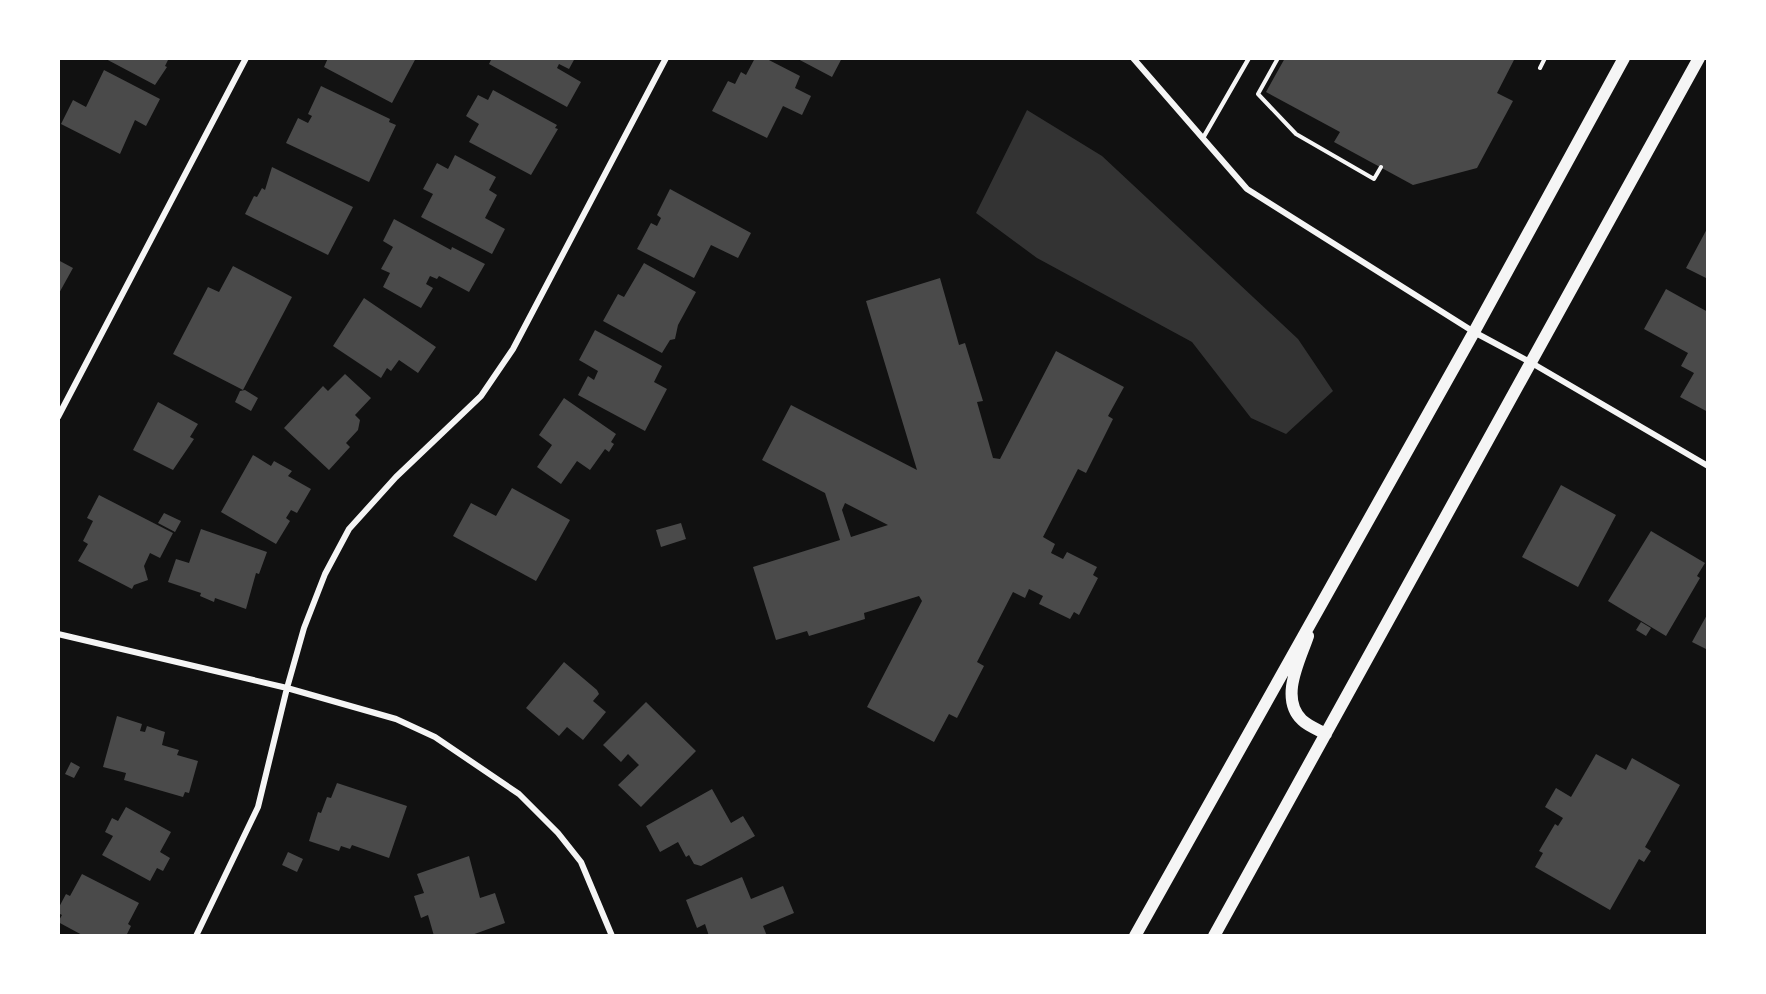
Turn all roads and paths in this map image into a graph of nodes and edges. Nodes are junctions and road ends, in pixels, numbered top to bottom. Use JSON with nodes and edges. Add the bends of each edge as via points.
{"nodes":[{"id":1,"x":246,"y":58,"type":"edge"},
{"id":2,"x":666,"y":58,"type":"edge"},
{"id":3,"x":1133,"y":58,"type":"edge"},
{"id":4,"x":1249,"y":58,"type":"edge"},
{"id":5,"x":1278,"y":58,"type":"edge"},
{"id":6,"x":1545,"y":58,"type":"edge"},
{"id":7,"x":1624,"y":58,"type":"edge"},
{"id":8,"x":1699,"y":58,"type":"edge"},
{"id":9,"x":1540,"y":68,"type":"dead end"},
{"id":10,"x":1203,"y":138,"type":"junction"},
{"id":11,"x":1381,"y":167,"type":"dead end"},
{"id":12,"x":1474,"y":332,"type":"junction"},
{"id":13,"x":1530,"y":362,"type":"junction"},
{"id":14,"x":58,"y":417,"type":"edge"},
{"id":15,"x":1707,"y":465,"type":"edge"},
{"id":16,"x":1318,"y":606,"type":"junction"},
{"id":17,"x":58,"y":634,"type":"edge"},
{"id":18,"x":287,"y":688,"type":"junction"},
{"id":19,"x":1326,"y":734,"type":"junction"},
{"id":20,"x":196,"y":936,"type":"edge"},
{"id":21,"x":612,"y":936,"type":"edge"},
{"id":22,"x":1135,"y":936,"type":"edge"},
{"id":23,"x":1214,"y":936,"type":"edge"}],
"edges":[{"from":1,"to":14,"type":"street"},
{"from":2,"to":18,"type":"street","via":[[513,349],[481,396],[396,477],[349,529],[325,574]]},
{"from":3,"to":10,"type":"street"},
{"from":4,"to":10,"type":"lane"},
{"from":5,"to":11,"type":"path","via":[[1258,94],[1296,134],[1374,179]]},
{"from":6,"to":9,"type":"path"},
{"from":7,"to":12,"type":"main road"},
{"from":8,"to":13,"type":"main road"},
{"from":10,"to":12,"type":"street","via":[[1247,189]]},
{"from":12,"to":13,"type":"street"},
{"from":12,"to":16,"type":"main road"},
{"from":13,"to":15,"type":"street"},
{"from":13,"to":19,"type":"main road"},
{"from":16,"to":19,"type":"main road","via":[[1291,687],[1294,708],[1302,720]]},
{"from":16,"to":22,"type":"main road"},
{"from":17,"to":18,"type":"street"},
{"from":18,"to":20,"type":"street","via":[[258,807]]},
{"from":18,"to":21,"type":"street","via":[[396,719],[435,737],[519,794],[581,862]]},
{"from":19,"to":23,"type":"main road"}]}
